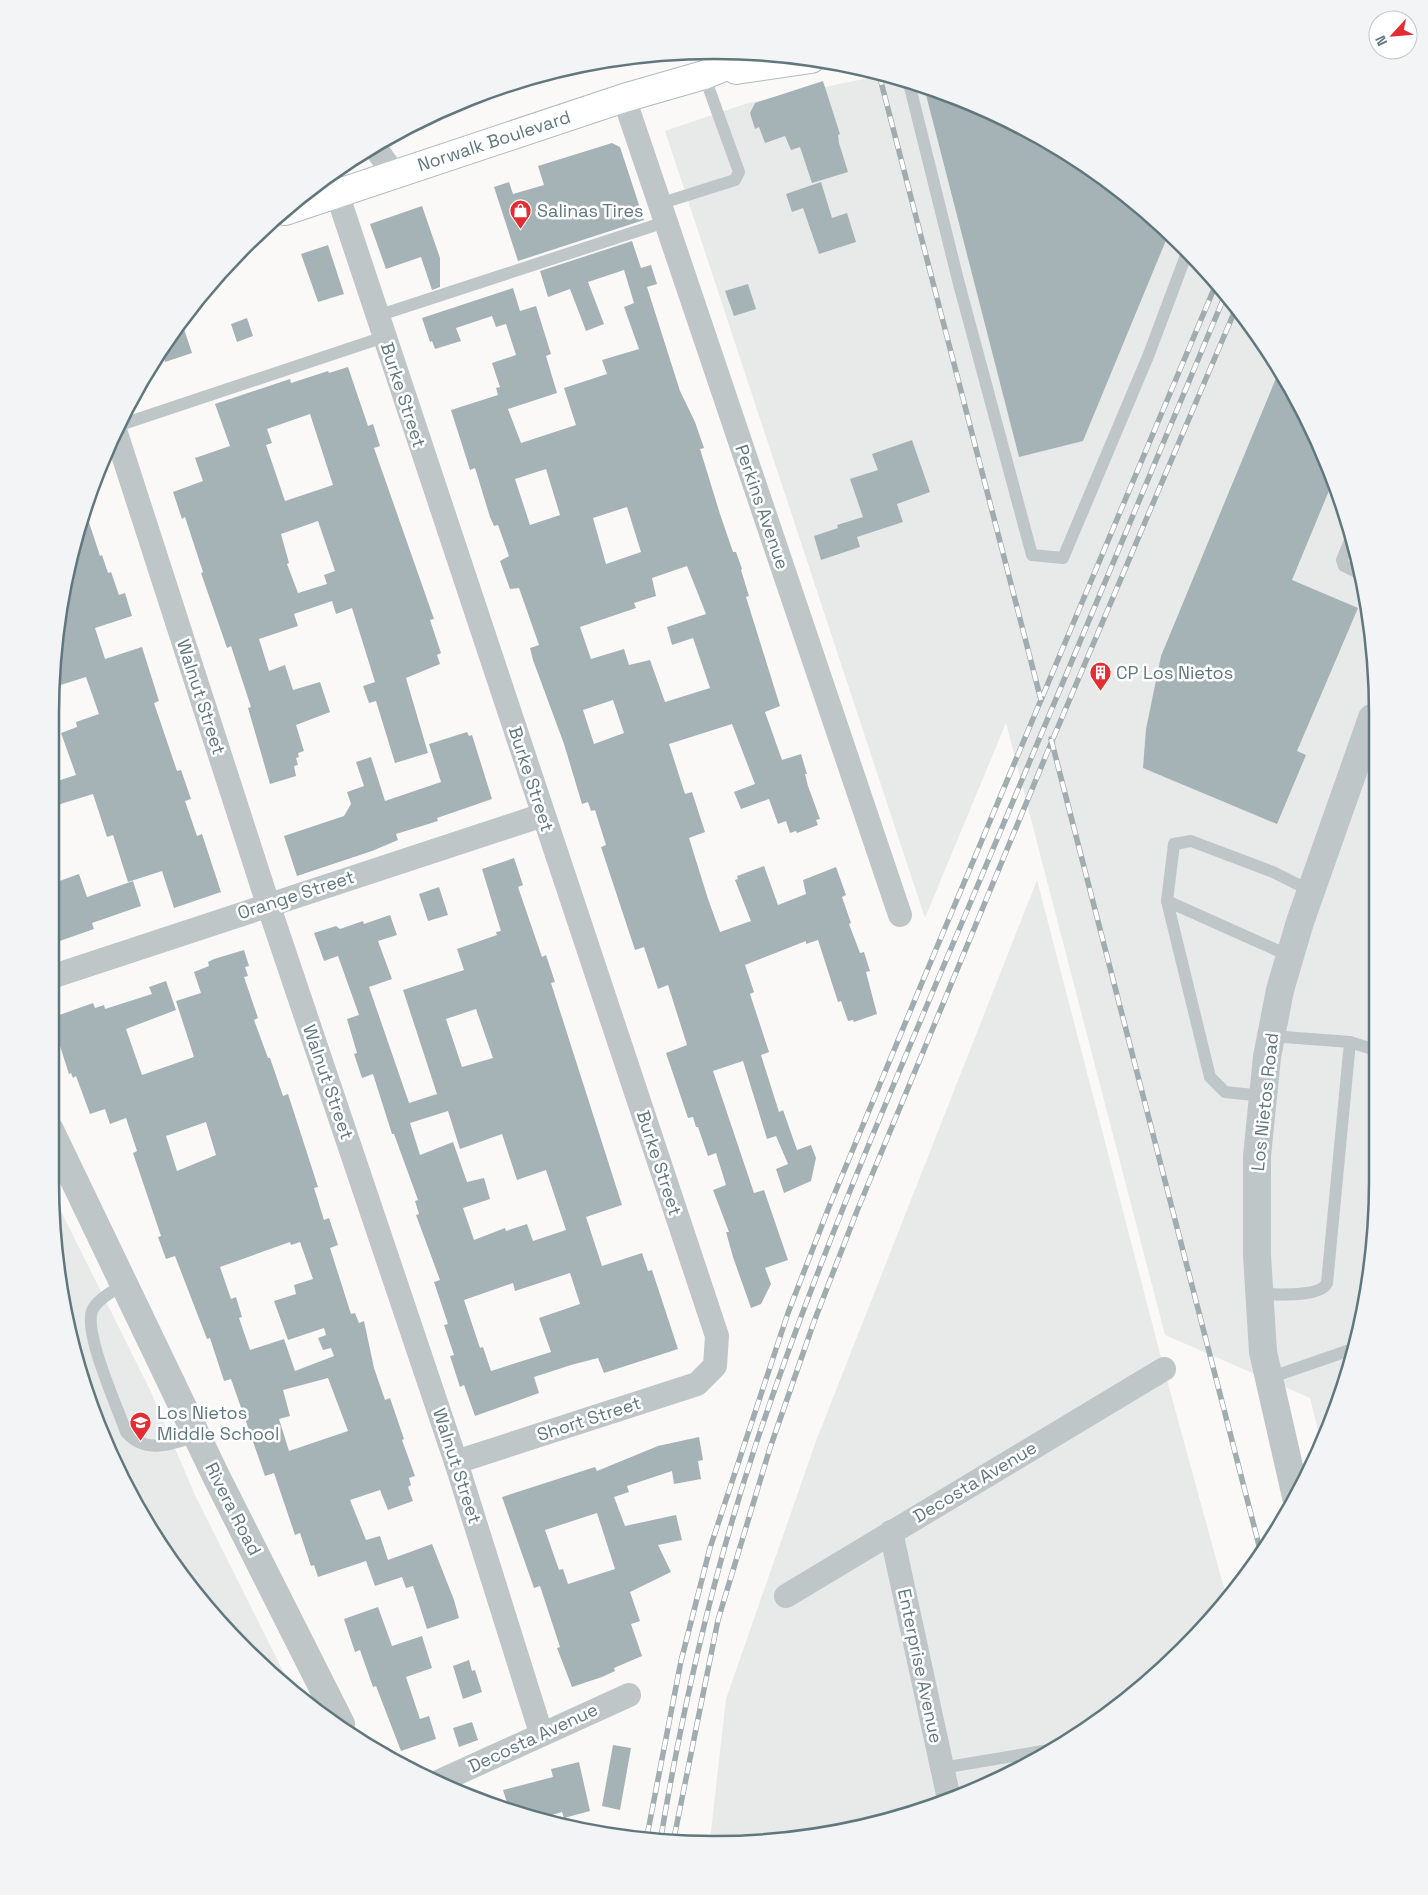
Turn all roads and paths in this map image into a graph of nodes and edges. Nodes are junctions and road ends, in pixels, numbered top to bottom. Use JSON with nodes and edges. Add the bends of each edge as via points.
{"nodes":[{"id":1,"x":742,"y":60,"type":"edge"},
{"id":2,"x":789,"y":63,"type":"edge"},
{"id":3,"x":704,"y":75,"type":"junction"},
{"id":4,"x":911,"y":89,"type":"edge"},
{"id":5,"x":624,"y":98,"type":"junction"},
{"id":6,"x":378,"y":152,"type":"edge"},
{"id":7,"x":394,"y":174,"type":"junction"},
{"id":8,"x":337,"y":193,"type":"junction"},
{"id":9,"x":301,"y":205,"type":"edge"},
{"id":10,"x":662,"y":213,"type":"junction"},
{"id":11,"x":1185,"y":259,"type":"edge"},
{"id":12,"x":380,"y":326,"type":"junction"},
{"id":13,"x":127,"y":422,"type":"edge"},
{"id":14,"x":119,"y":441,"type":"edge"},
{"id":15,"x":1348,"y":547,"type":"edge"},
{"id":16,"x":1353,"y":571,"type":"edge"},
{"id":17,"x":1369,"y":727,"type":"edge"},
{"id":18,"x":543,"y":815,"type":"junction"},
{"id":19,"x":1311,"y":891,"type":"junction"},
{"id":20,"x":1167,"y":901,"type":"junction"},
{"id":21,"x":268,"y":904,"type":"junction"},
{"id":22,"x":900,"y":915,"type":"dead end"},
{"id":23,"x":1290,"y":956,"type":"junction"},
{"id":24,"x":59,"y":973,"type":"edge"},
{"id":25,"x":1271,"y":1036,"type":"junction"},
{"id":26,"x":1350,"y":1042,"type":"junction"},
{"id":27,"x":1369,"y":1048,"type":"edge"},
{"id":28,"x":1263,"y":1096,"type":"junction"},
{"id":29,"x":59,"y":1149,"type":"edge"},
{"id":30,"x":124,"y":1284,"type":"junction"},
{"id":31,"x":1260,"y":1294,"type":"junction"},
{"id":32,"x":1347,"y":1351,"type":"edge"},
{"id":33,"x":715,"y":1366,"type":"joint"},
{"id":34,"x":1164,"y":1369,"type":"dead end"},
{"id":35,"x":1269,"y":1378,"type":"junction"},
{"id":36,"x":197,"y":1436,"type":"junction"},
{"id":37,"x":456,"y":1462,"type":"junction"},
{"id":38,"x":1294,"y":1486,"type":"edge"},
{"id":39,"x":890,"y":1532,"type":"junction"},
{"id":40,"x":786,"y":1596,"type":"dead end"},
{"id":41,"x":629,"y":1695,"type":"dead end"},
{"id":42,"x":338,"y":1717,"type":"edge"},
{"id":43,"x":542,"y":1733,"type":"junction"},
{"id":44,"x":1034,"y":1753,"type":"edge"},
{"id":45,"x":942,"y":1768,"type":"junction"},
{"id":46,"x":446,"y":1778,"type":"edge"},
{"id":47,"x":948,"y":1793,"type":"edge"}],
"edges":[{"from":1,"to":3,"type":"main road","name":"Norwalk Boulevard"},
{"from":2,"to":3,"type":"main road","name":"Norwalk Boulevard"},
{"from":3,"to":5,"type":"main road","name":"Norwalk Boulevard"},
{"from":3,"to":10,"type":"lane","via":[[739,172],[736,180]]},
{"from":4,"to":11,"type":"lane","via":[[1032,556],[1063,558],[1149,354]]},
{"from":5,"to":7,"type":"main road","name":"Norwalk Boulevard"},
{"from":5,"to":10,"type":"street","name":"Perkins Avenue"},
{"from":6,"to":7,"type":"street"},
{"from":7,"to":8,"type":"main road","name":"Norwalk Boulevard"},
{"from":8,"to":9,"type":"main road","name":"Norwalk Boulevard"},
{"from":8,"to":12,"type":"street","name":"Burke Street"},
{"from":10,"to":12,"type":"lane"},
{"from":10,"to":22,"type":"street","name":"Perkins Avenue"},
{"from":12,"to":13,"type":"lane"},
{"from":12,"to":18,"type":"street","name":"Burke Street"},
{"from":14,"to":21,"type":"street","name":"Walnut Street"},
{"from":15,"to":16,"type":"lane","via":[[1342,560],[1344,566]]},
{"from":17,"to":19,"type":"street","name":"Los Nietos Road"},
{"from":18,"to":21,"type":"street","name":"Orange Street"},
{"from":18,"to":33,"type":"street","name":"Burke Street","via":[[717,1336]]},
{"from":19,"to":20,"type":"lane","via":[[1273,872],[1191,841],[1174,844]]},
{"from":19,"to":23,"type":"street","name":"Los Nietos Road"},
{"from":20,"to":23,"type":"lane"},
{"from":20,"to":28,"type":"lane","via":[[1210,1077],[1225,1092]]},
{"from":21,"to":24,"type":"street","name":"Orange Street"},
{"from":21,"to":37,"type":"street","name":"Walnut Street"},
{"from":23,"to":25,"type":"street","name":"Los Nietos Road"},
{"from":25,"to":26,"type":"lane"},
{"from":25,"to":28,"type":"street","name":"Los Nietos Road"},
{"from":26,"to":27,"type":"lane"},
{"from":26,"to":31,"type":"lane","via":[[1327,1283],[1314,1293]]},
{"from":28,"to":31,"type":"street","name":"Los Nietos Road","via":[[1257,1156]]},
{"from":29,"to":30,"type":"street","name":"Rivera Road"},
{"from":30,"to":36,"type":"street","name":"Rivera Road"},
{"from":30,"to":36,"type":"lane","via":[[100,1301],[90,1320],[93,1341],[126,1432],[142,1445],[154,1446]]},
{"from":31,"to":35,"type":"street","name":"Los Nietos Road","via":[[1263,1352]]},
{"from":32,"to":35,"type":"lane"},
{"from":33,"to":37,"type":"street","name":"Short Street","via":[[697,1384]]},
{"from":34,"to":39,"type":"street","name":"Decosta Avenue"},
{"from":35,"to":38,"type":"street","name":"Los Nietos Road"},
{"from":36,"to":42,"type":"street","name":"Rivera Road"},
{"from":37,"to":43,"type":"street","name":"Walnut Street"},
{"from":39,"to":40,"type":"street","name":"Decosta Avenue"},
{"from":39,"to":45,"type":"street","name":"Enterprise Avenue"},
{"from":41,"to":43,"type":"street","name":"Decosta Avenue"},
{"from":43,"to":46,"type":"street","name":"Decosta Avenue"},
{"from":44,"to":45,"type":"lane"},
{"from":45,"to":47,"type":"street","name":"Enterprise Avenue"}]}
